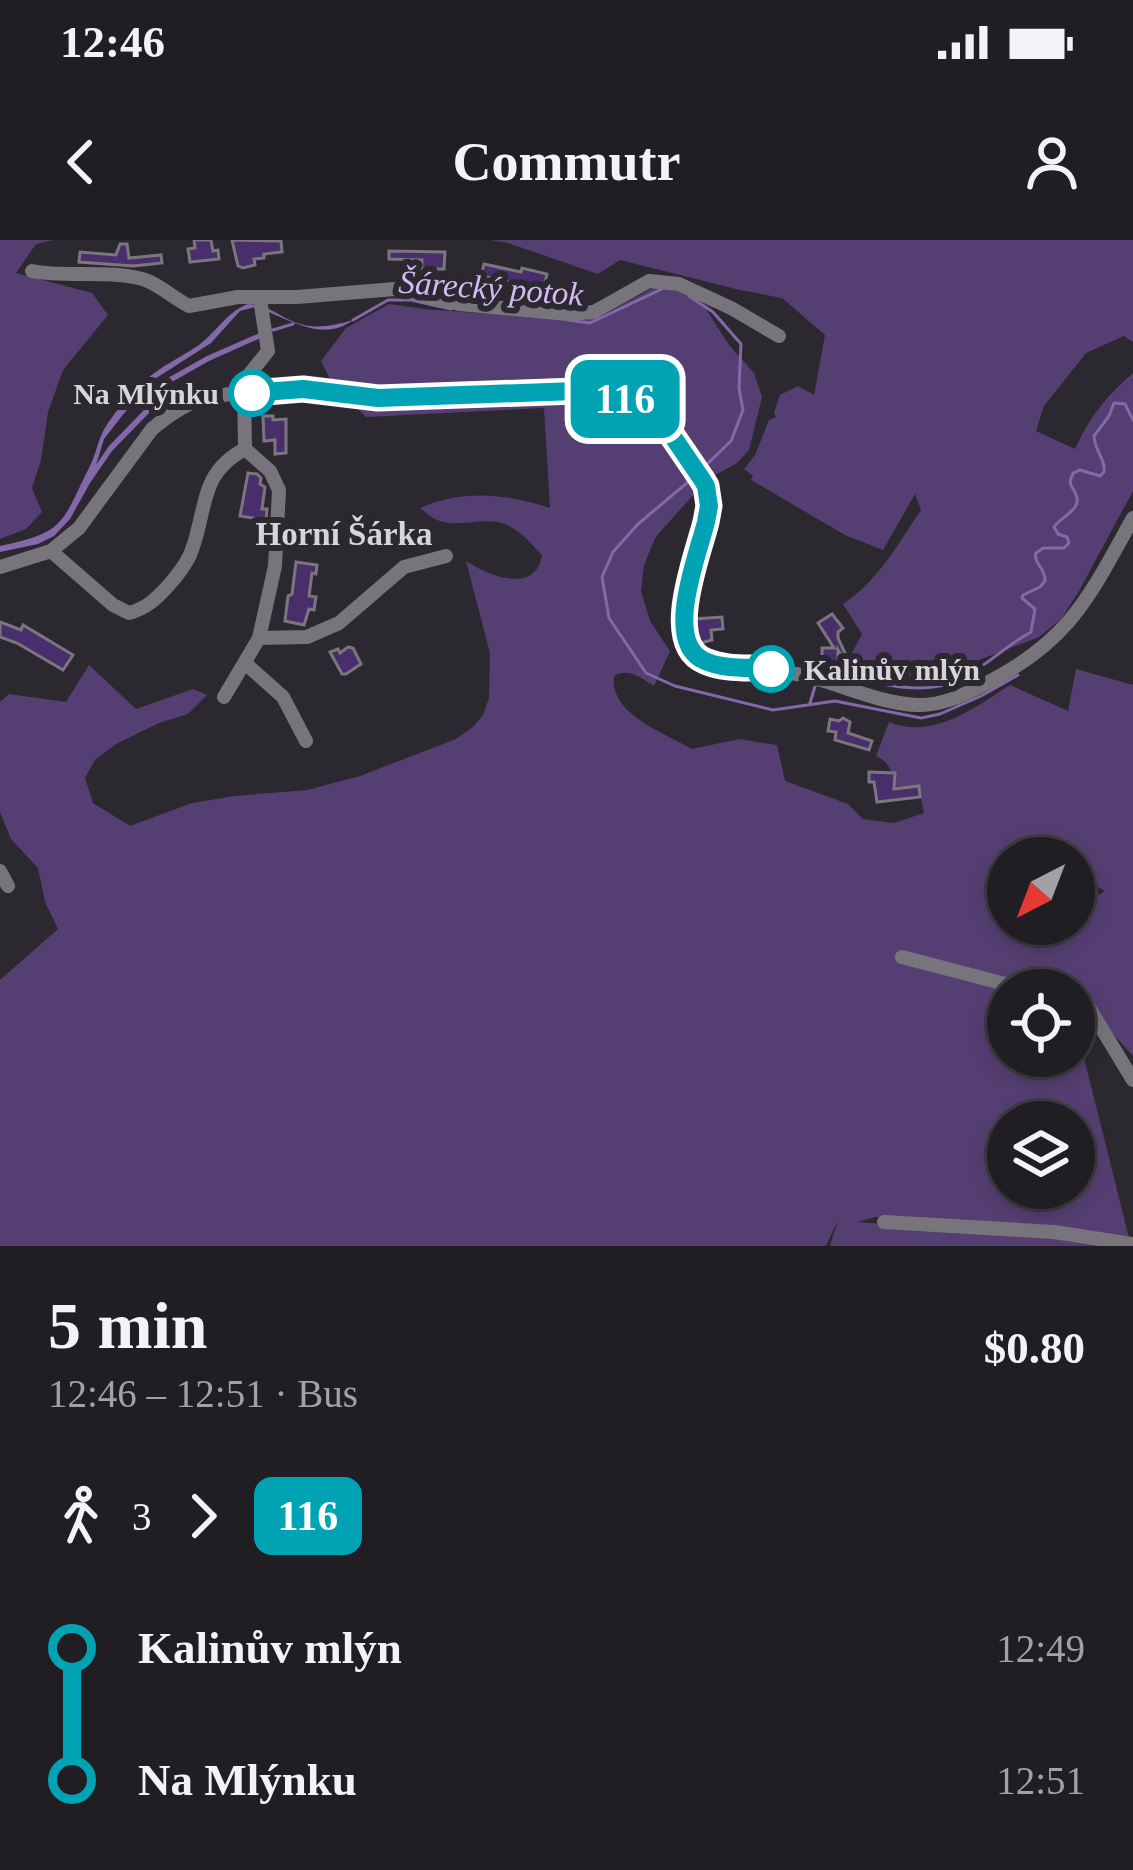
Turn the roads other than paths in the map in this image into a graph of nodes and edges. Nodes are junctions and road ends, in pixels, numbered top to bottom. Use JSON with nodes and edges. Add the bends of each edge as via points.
{"nodes":[{"id":1,"x":32,"y":271,"type":"dead end"},
{"id":2,"x":260,"y":304,"type":"junction"},
{"id":3,"x":779,"y":336,"type":"dead end"},
{"id":4,"x":244,"y":394,"type":"junction"},
{"id":5,"x":245,"y":449,"type":"junction"},
{"id":6,"x":1133,"y":518,"type":"edge"},
{"id":7,"x":51,"y":551,"type":"junction"},
{"id":8,"x":446,"y":556,"type":"dead end"},
{"id":9,"x":0,"y":567,"type":"edge"},
{"id":10,"x":259,"y":638,"type":"junction"},
{"id":11,"x":246,"y":664,"type":"junction"},
{"id":12,"x":224,"y":697,"type":"dead end"},
{"id":13,"x":306,"y":741,"type":"dead end"},
{"id":14,"x":0,"y":871,"type":"edge"},
{"id":15,"x":8,"y":886,"type":"dead end"},
{"id":16,"x":902,"y":957,"type":"dead end"},
{"id":17,"x":987,"y":979,"type":"edge"},
{"id":18,"x":1095,"y":1024,"type":"edge"},
{"id":19,"x":1133,"y":1080,"type":"edge"},
{"id":20,"x":887,"y":1222,"type":"dead end"},
{"id":21,"x":1133,"y":1244,"type":"edge"}],
"edges":[{"from":1,"to":2,"type":"street","via":[[138,279],[189,306],[238,297]]},
{"from":2,"to":3,"type":"street","via":[[395,289],[568,314],[594,311],[649,281],[679,284]]},
{"from":2,"to":4,"type":"street","via":[[268,351],[244,381]]},
{"from":4,"to":5,"type":"street"},
{"from":4,"to":6,"type":"street","via":[[576,391],[628,399],[671,434],[706,486],[709,506],[683,619],[688,647],[718,665],[787,671],[887,701],[939,704],[1044,647],[1096,587]]},
{"from":4,"to":7,"type":"street","via":[[196,401],[166,417],[79,528]]},
{"from":5,"to":7,"type":"street","via":[[208,484],[192,550],[152,604],[129,613],[113,605]]},
{"from":5,"to":10,"type":"street","via":[[278,490],[275,566]]},
{"from":7,"to":9,"type":"street"},
{"from":8,"to":10,"type":"street","via":[[404,566],[339,623],[307,637]]},
{"from":10,"to":11,"type":"street"},
{"from":11,"to":12,"type":"street"},
{"from":11,"to":13,"type":"street","via":[[283,697]]},
{"from":14,"to":15,"type":"street"},
{"from":16,"to":17,"type":"street"},
{"from":18,"to":19,"type":"street"},
{"from":20,"to":21,"type":"street"}]}
